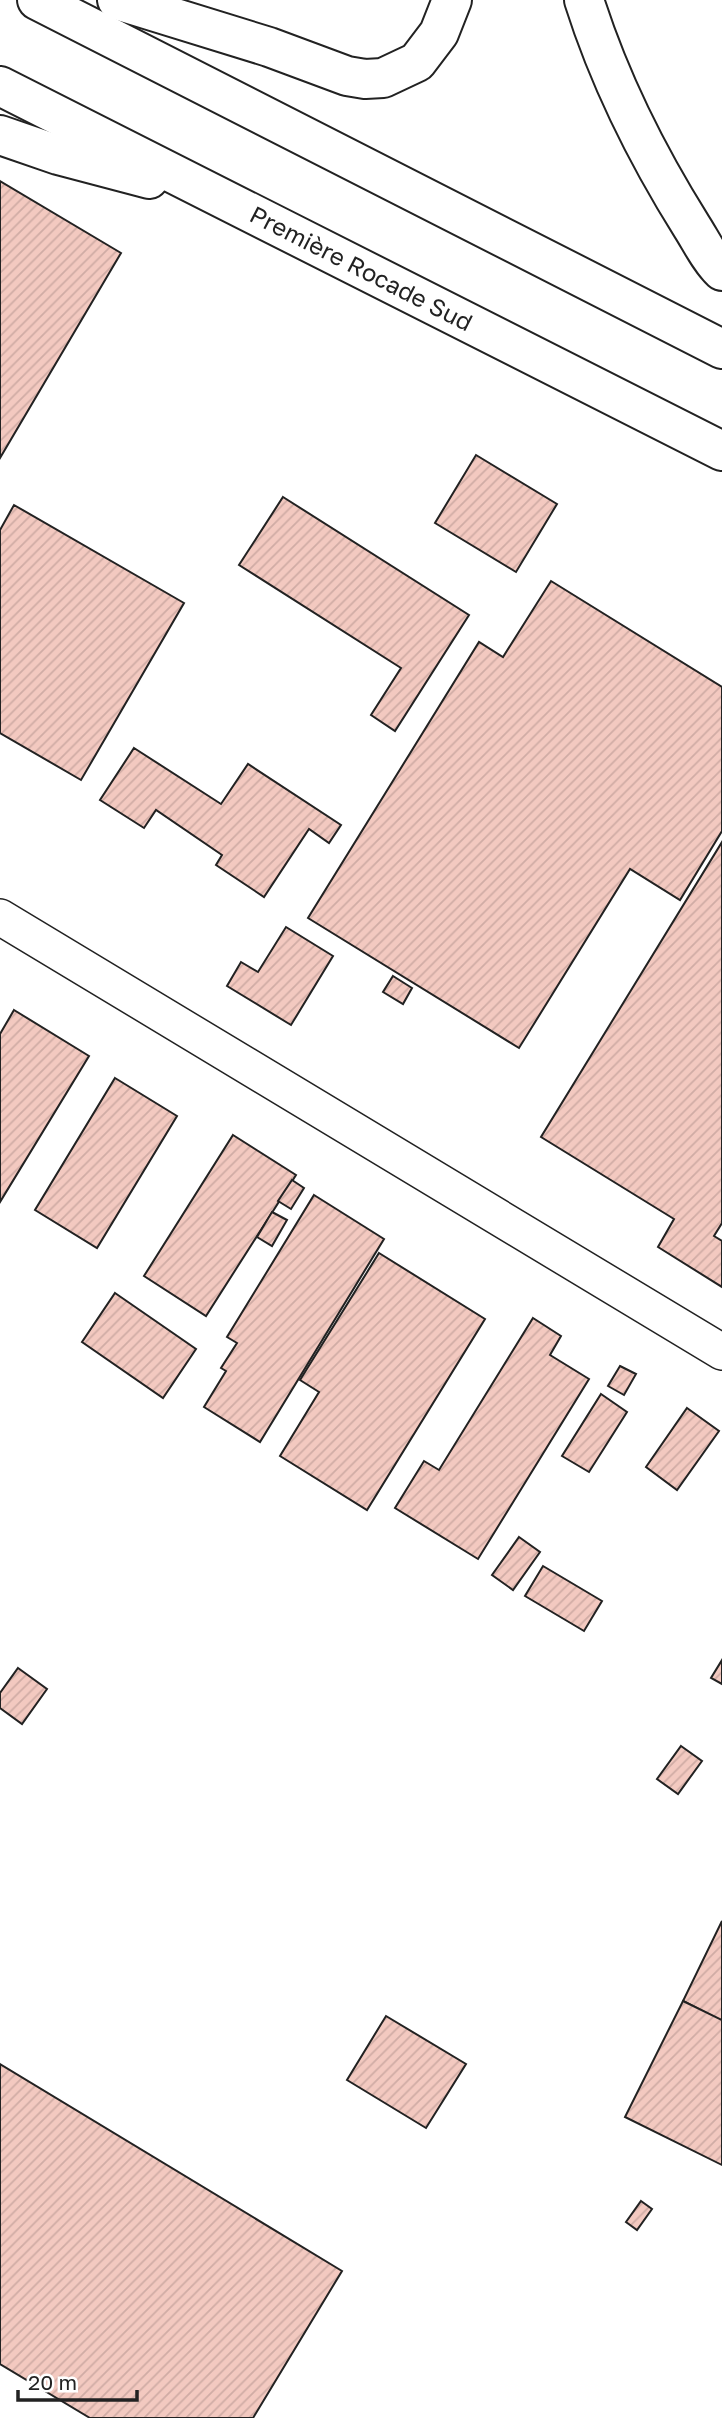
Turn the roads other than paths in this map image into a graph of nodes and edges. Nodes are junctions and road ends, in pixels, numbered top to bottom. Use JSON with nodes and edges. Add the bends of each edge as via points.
{"nodes":[{"id":1,"x":37,"y":0,"type":"edge"},
{"id":2,"x":117,"y":0,"type":"edge"},
{"id":3,"x":452,"y":0,"type":"edge"},
{"id":4,"x":584,"y":0,"type":"edge"},
{"id":5,"x":0,"y":86,"type":"edge"},
{"id":6,"x":0,"y":135,"type":"edge"},
{"id":7,"x":204,"y":189,"type":"junction"},
{"id":8,"x":722,"y":271,"type":"edge"},
{"id":9,"x":722,"y":349,"type":"edge"},
{"id":10,"x":722,"y":452,"type":"edge"},
{"id":11,"x":0,"y":917,"type":"edge"},
{"id":12,"x":722,"y":1352,"type":"edge"}],
"edges":[{"from":1,"to":9,"type":"highway"},
{"from":2,"to":3,"type":"highway","via":[[365,79],[383,78],[417,62],[429,49]]},
{"from":4,"to":8,"type":"highway","via":[[643,140],[678,205]]},
{"from":5,"to":7,"type":"highway","name":"Première Rocade Sud"},
{"from":6,"to":7,"type":"highway","via":[[130,175]]},
{"from":7,"to":10,"type":"highway","name":"Première Rocade Sud"},
{"from":11,"to":12,"type":"street"}]}
